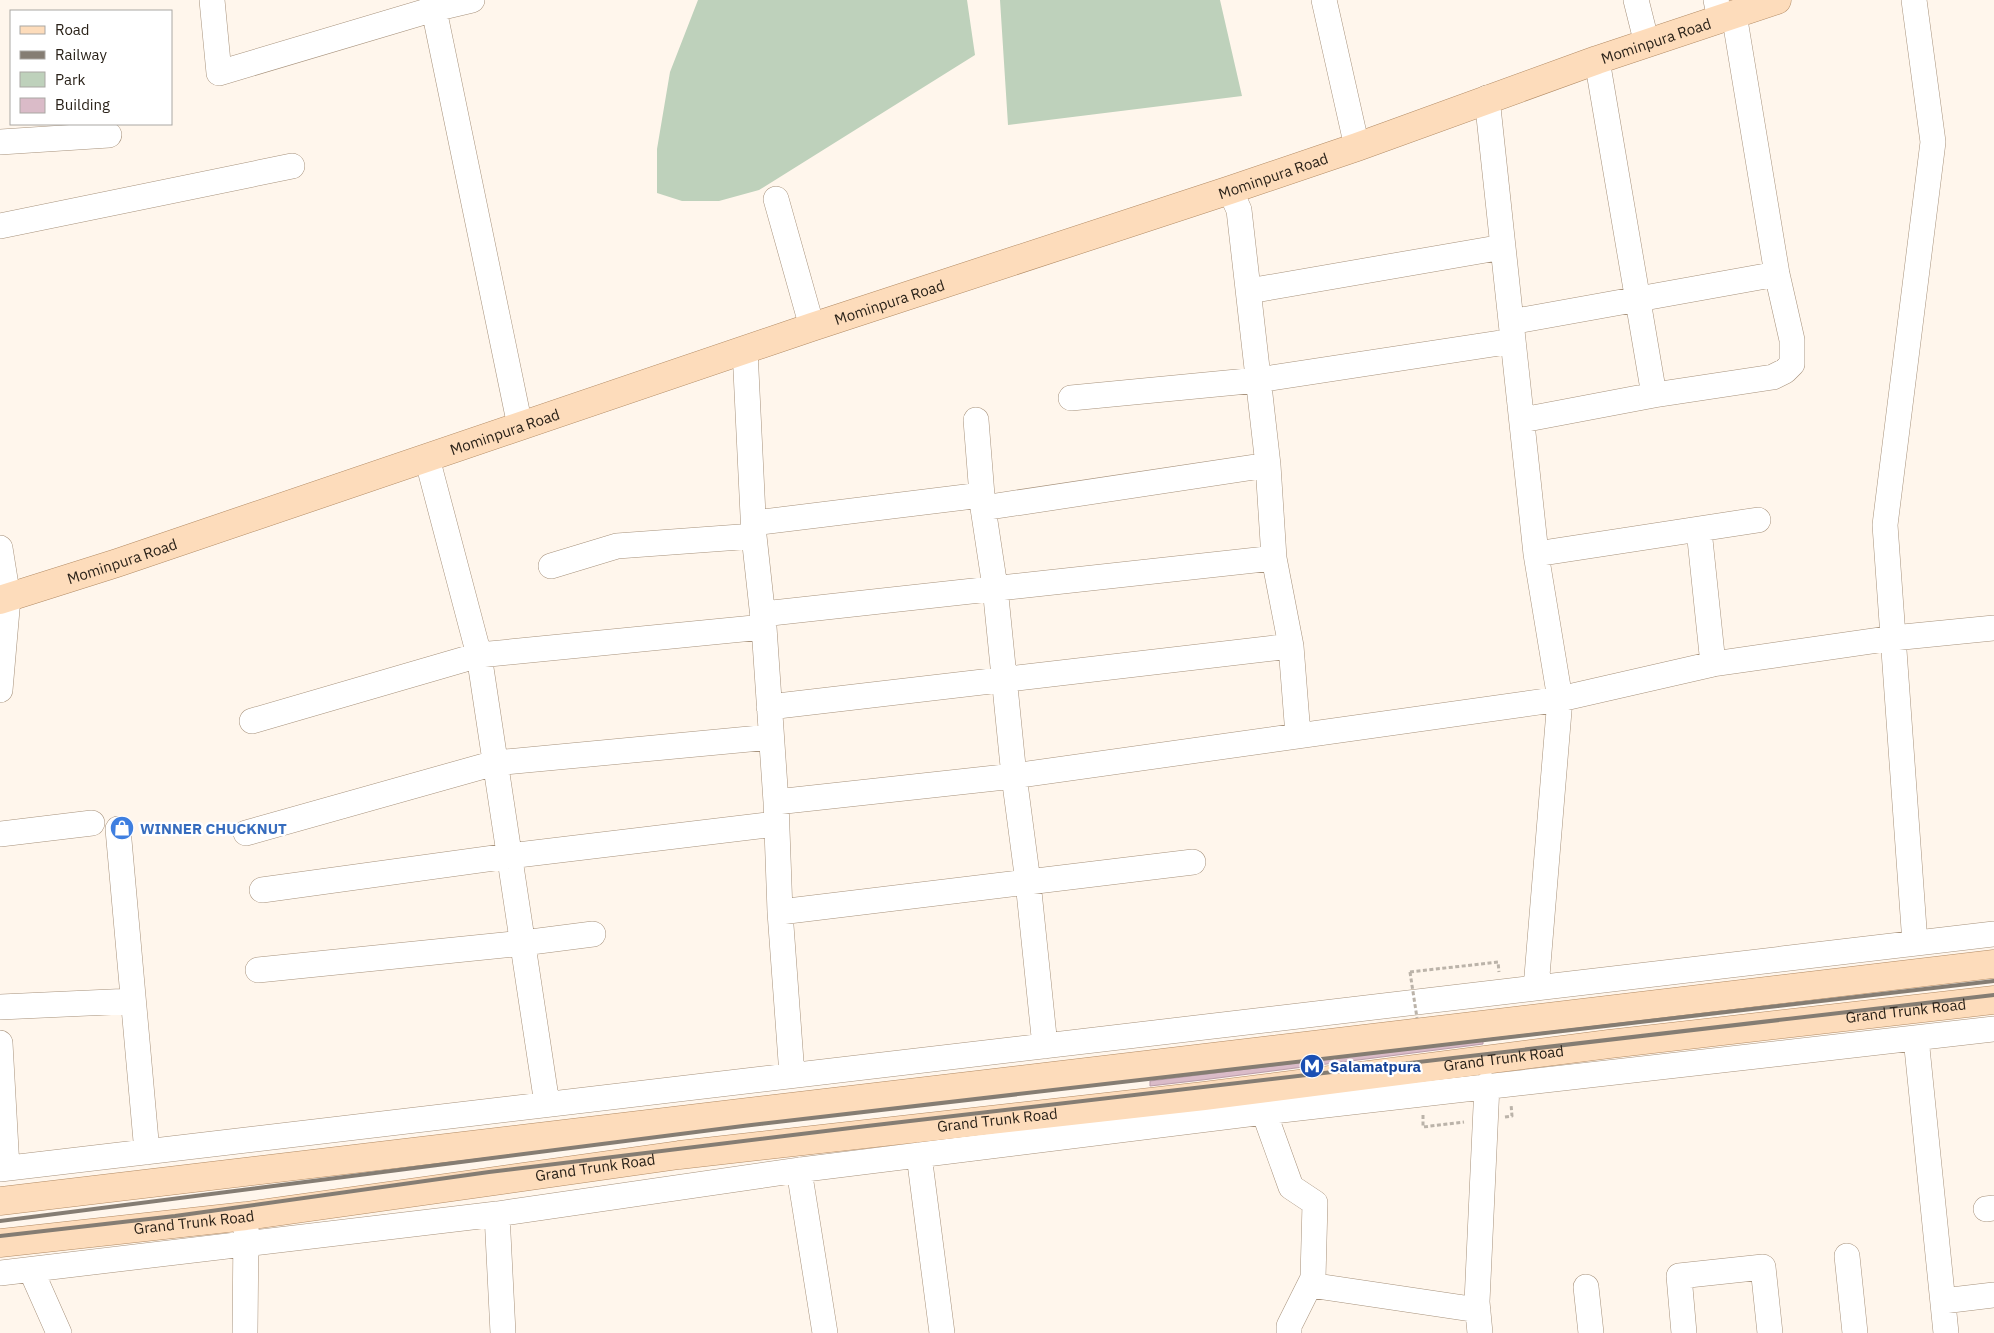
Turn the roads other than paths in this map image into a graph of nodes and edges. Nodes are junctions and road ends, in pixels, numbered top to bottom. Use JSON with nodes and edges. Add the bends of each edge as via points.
{"nodes":[{"id":1,"x":212,"y":0,"type":"edge"},
{"id":2,"x":472,"y":0,"type":"edge"},
{"id":3,"x":1324,"y":0,"type":"edge"},
{"id":4,"x":1636,"y":0,"type":"edge"},
{"id":5,"x":1777,"y":0,"type":"edge"},
{"id":6,"x":1914,"y":0,"type":"edge"},
{"id":7,"x":433,"y":5,"type":"edge"},
{"id":8,"x":1724,"y":11,"type":"edge"},
{"id":9,"x":1647,"y":44,"type":"junction"},
{"id":10,"x":1597,"y":60,"type":"junction"},
{"id":11,"x":1487,"y":98,"type":"junction"},
{"id":12,"x":109,"y":135,"type":"dead end"},
{"id":13,"x":0,"y":142,"type":"edge"},
{"id":14,"x":1357,"y":146,"type":"junction"},
{"id":15,"x":292,"y":166,"type":"dead end"},
{"id":16,"x":1230,"y":190,"type":"junction"},
{"id":17,"x":776,"y":199,"type":"dead end"},
{"id":18,"x":0,"y":226,"type":"edge"},
{"id":19,"x":1503,"y":247,"type":"junction"},
{"id":20,"x":1777,"y":274,"type":"junction"},
{"id":21,"x":1249,"y":291,"type":"junction"},
{"id":22,"x":1637,"y":299,"type":"junction"},
{"id":23,"x":812,"y":328,"type":"junction"},
{"id":24,"x":1512,"y":332,"type":"junction"},
{"id":25,"x":745,"y":350,"type":"junction"},
{"id":26,"x":1258,"y":380,"type":"junction"},
{"id":27,"x":1654,"y":395,"type":"junction"},
{"id":28,"x":1071,"y":398,"type":"dead end"},
{"id":29,"x":976,"y":420,"type":"dead end"},
{"id":30,"x":1522,"y":420,"type":"junction"},
{"id":31,"x":520,"y":426,"type":"junction"},
{"id":32,"x":427,"y":458,"type":"junction"},
{"id":33,"x":1268,"y":465,"type":"junction"},
{"id":34,"x":982,"y":501,"type":"junction"},
{"id":35,"x":1758,"y":520,"type":"dead end"},
{"id":36,"x":754,"y":530,"type":"junction"},
{"id":37,"x":1698,"y":530,"type":"junction"},
{"id":38,"x":0,"y":548,"type":"edge"},
{"id":39,"x":1536,"y":554,"type":"junction"},
{"id":40,"x":1274,"y":558,"type":"junction"},
{"id":41,"x":552,"y":566,"type":"dead end"},
{"id":42,"x":994,"y":588,"type":"junction"},
{"id":43,"x":4,"y":599,"type":"edge"},
{"id":44,"x":763,"y":620,"type":"junction"},
{"id":45,"x":1994,"y":628,"type":"edge"},
{"id":46,"x":1893,"y":638,"type":"junction"},
{"id":47,"x":1291,"y":646,"type":"junction"},
{"id":48,"x":479,"y":655,"type":"junction"},
{"id":49,"x":1713,"y":664,"type":"junction"},
{"id":50,"x":1004,"y":678,"type":"junction"},
{"id":51,"x":0,"y":690,"type":"edge"},
{"id":52,"x":1560,"y":699,"type":"junction"},
{"id":53,"x":769,"y":707,"type":"junction"},
{"id":54,"x":252,"y":721,"type":"dead end"},
{"id":55,"x":1298,"y":735,"type":"junction"},
{"id":56,"x":771,"y":736,"type":"junction"},
{"id":57,"x":495,"y":763,"type":"junction"},
{"id":58,"x":1014,"y":776,"type":"junction"},
{"id":59,"x":776,"y":813,"type":"junction"},
{"id":60,"x":92,"y":823,"type":"dead end"},
{"id":61,"x":118,"y":829,"type":"dead end"},
{"id":62,"x":246,"y":833,"type":"dead end"},
{"id":63,"x":0,"y":834,"type":"edge"},
{"id":64,"x":509,"y":856,"type":"junction"},
{"id":65,"x":1193,"y":862,"type":"dead end"},
{"id":66,"x":1028,"y":882,"type":"junction"},
{"id":67,"x":262,"y":890,"type":"dead end"},
{"id":68,"x":780,"y":912,"type":"junction"},
{"id":69,"x":593,"y":934,"type":"dead end"},
{"id":70,"x":1994,"y":934,"type":"edge"},
{"id":71,"x":1915,"y":943,"type":"junction"},
{"id":72,"x":523,"y":944,"type":"junction"},
{"id":73,"x":1994,"y":964,"type":"edge"},
{"id":74,"x":258,"y":970,"type":"dead end"},
{"id":75,"x":1536,"y":988,"type":"junction"},
{"id":76,"x":133,"y":1000,"type":"junction"},
{"id":77,"x":1994,"y":1000,"type":"edge"},
{"id":78,"x":0,"y":1007,"type":"edge"},
{"id":79,"x":1994,"y":1029,"type":"edge"},
{"id":80,"x":1664,"y":1038,"type":"junction"},
{"id":81,"x":1916,"y":1038,"type":"junction"},
{"id":82,"x":0,"y":1043,"type":"edge"},
{"id":83,"x":1045,"y":1046,"type":"junction"},
{"id":84,"x":1668,"y":1066,"type":"junction"},
{"id":85,"x":792,"y":1075,"type":"junction"},
{"id":86,"x":1487,"y":1086,"type":"junction"},
{"id":87,"x":547,"y":1104,"type":"junction"},
{"id":88,"x":1264,"y":1112,"type":"junction"},
{"id":89,"x":675,"y":1120,"type":"junction"},
{"id":90,"x":147,"y":1152,"type":"junction"},
{"id":91,"x":679,"y":1155,"type":"junction"},
{"id":92,"x":919,"y":1155,"type":"junction"},
{"id":93,"x":3,"y":1169,"type":"edge"},
{"id":94,"x":799,"y":1170,"type":"junction"},
{"id":95,"x":0,"y":1201,"type":"edge"},
{"id":96,"x":497,"y":1214,"type":"junction"},
{"id":97,"x":246,"y":1216,"type":"junction"},
{"id":98,"x":0,"y":1243,"type":"edge"},
{"id":99,"x":245,"y":1244,"type":"junction"},
{"id":100,"x":1847,"y":1256,"type":"dead end"},
{"id":101,"x":31,"y":1270,"type":"junction"},
{"id":102,"x":0,"y":1273,"type":"edge"},
{"id":103,"x":1310,"y":1285,"type":"junction"},
{"id":104,"x":1586,"y":1287,"type":"dead end"},
{"id":105,"x":1994,"y":1295,"type":"edge"},
{"id":106,"x":1943,"y":1301,"type":"junction"},
{"id":107,"x":1479,"y":1321,"type":"edge"},
{"id":108,"x":59,"y":1333,"type":"edge"},
{"id":109,"x":245,"y":1333,"type":"edge"},
{"id":110,"x":503,"y":1333,"type":"edge"},
{"id":111,"x":825,"y":1333,"type":"edge"},
{"id":112,"x":942,"y":1333,"type":"edge"},
{"id":113,"x":1288,"y":1333,"type":"edge"},
{"id":114,"x":1591,"y":1333,"type":"edge"},
{"id":115,"x":1684,"y":1333,"type":"edge"},
{"id":116,"x":1770,"y":1333,"type":"edge"},
{"id":117,"x":1855,"y":1333,"type":"edge"},
{"id":118,"x":1946,"y":1333,"type":"edge"}],
"edges":[{"from":1,"to":7,"type":"street","via":[[219,73]]},
{"from":2,"to":7,"type":"street"},
{"from":3,"to":14,"type":"street"},
{"from":4,"to":9,"type":"street"},
{"from":5,"to":8,"type":"main road","name":"Mominpura Road"},
{"from":6,"to":46,"type":"street","via":[[1933,142],[1885,525]]},
{"from":7,"to":31,"type":"street"},
{"from":8,"to":9,"type":"main road","name":"Mominpura Road"},
{"from":8,"to":20,"type":"street"},
{"from":9,"to":10,"type":"main road","name":"Mominpura Road"},
{"from":10,"to":11,"type":"main road","name":"Mominpura Road"},
{"from":10,"to":22,"type":"street"},
{"from":11,"to":14,"type":"main road","name":"Mominpura Road"},
{"from":11,"to":19,"type":"street"},
{"from":12,"to":13,"type":"street"},
{"from":14,"to":16,"type":"main road","name":"Mominpura Road"},
{"from":15,"to":18,"type":"street"},
{"from":16,"to":21,"type":"street","via":[[1239,210]]},
{"from":16,"to":23,"type":"main road","name":"Mominpura Road"},
{"from":17,"to":23,"type":"street"},
{"from":19,"to":21,"type":"street"},
{"from":19,"to":24,"type":"street"},
{"from":20,"to":22,"type":"street"},
{"from":20,"to":27,"type":"street","via":[[1793,352],[1792,364],[1785,371],[1773,376]]},
{"from":21,"to":26,"type":"street"},
{"from":22,"to":24,"type":"street"},
{"from":22,"to":27,"type":"street"},
{"from":23,"to":25,"type":"main road","name":"Mominpura Road"},
{"from":24,"to":26,"type":"street"},
{"from":24,"to":30,"type":"street"},
{"from":25,"to":31,"type":"main road","name":"Mominpura Road"},
{"from":25,"to":36,"type":"street"},
{"from":26,"to":28,"type":"street"},
{"from":26,"to":33,"type":"street"},
{"from":27,"to":30,"type":"street"},
{"from":29,"to":34,"type":"street"},
{"from":30,"to":39,"type":"street"},
{"from":31,"to":32,"type":"main road","name":"Mominpura Road"},
{"from":32,"to":43,"type":"main road","name":"Mominpura Road"},
{"from":32,"to":48,"type":"street"},
{"from":33,"to":34,"type":"street"},
{"from":33,"to":40,"type":"street"},
{"from":34,"to":36,"type":"street"},
{"from":34,"to":42,"type":"street"},
{"from":35,"to":37,"type":"street"},
{"from":36,"to":41,"type":"street","via":[[616,546]]},
{"from":36,"to":44,"type":"street"},
{"from":37,"to":39,"type":"street"},
{"from":37,"to":49,"type":"street"},
{"from":38,"to":43,"type":"street"},
{"from":39,"to":52,"type":"street"},
{"from":40,"to":42,"type":"street"},
{"from":40,"to":47,"type":"street"},
{"from":42,"to":44,"type":"street"},
{"from":42,"to":50,"type":"street"},
{"from":43,"to":51,"type":"street"},
{"from":44,"to":48,"type":"street"},
{"from":44,"to":53,"type":"street"},
{"from":45,"to":46,"type":"street"},
{"from":46,"to":49,"type":"street"},
{"from":46,"to":71,"type":"street"},
{"from":47,"to":50,"type":"street"},
{"from":47,"to":55,"type":"street"},
{"from":48,"to":54,"type":"street"},
{"from":48,"to":57,"type":"street"},
{"from":49,"to":52,"type":"street"},
{"from":50,"to":53,"type":"street"},
{"from":50,"to":58,"type":"street"},
{"from":52,"to":55,"type":"street"},
{"from":52,"to":75,"type":"street"},
{"from":53,"to":56,"type":"street"},
{"from":55,"to":58,"type":"street"},
{"from":56,"to":57,"type":"street"},
{"from":56,"to":59,"type":"street"},
{"from":57,"to":62,"type":"street"},
{"from":57,"to":64,"type":"street"},
{"from":58,"to":59,"type":"street"},
{"from":58,"to":66,"type":"street"},
{"from":59,"to":64,"type":"street"},
{"from":59,"to":68,"type":"street"},
{"from":60,"to":63,"type":"street"},
{"from":61,"to":76,"type":"street"},
{"from":64,"to":67,"type":"street"},
{"from":64,"to":72,"type":"street"},
{"from":65,"to":66,"type":"street"},
{"from":66,"to":68,"type":"street"},
{"from":66,"to":83,"type":"street"},
{"from":68,"to":85,"type":"street"},
{"from":69,"to":72,"type":"street"},
{"from":70,"to":71,"type":"street"},
{"from":71,"to":75,"type":"street"},
{"from":72,"to":74,"type":"street"},
{"from":72,"to":87,"type":"street"},
{"from":73,"to":89,"type":"main road"},
{"from":75,"to":83,"type":"street"},
{"from":76,"to":78,"type":"street"},
{"from":76,"to":90,"type":"street"},
{"from":77,"to":80,"type":"main road","name":"Grand Trunk Road"},
{"from":79,"to":81,"type":"street"},
{"from":80,"to":84,"type":"street"},
{"from":80,"to":91,"type":"main road","name":"Grand Trunk Road","via":[[1204,1096]]},
{"from":81,"to":84,"type":"street"},
{"from":81,"to":106,"type":"street"},
{"from":82,"to":93,"type":"street"},
{"from":83,"to":85,"type":"street"},
{"from":84,"to":86,"type":"street"},
{"from":85,"to":87,"type":"street"},
{"from":86,"to":88,"type":"street"},
{"from":86,"to":107,"type":"street"},
{"from":87,"to":90,"type":"street"},
{"from":88,"to":92,"type":"street"},
{"from":88,"to":103,"type":"street","via":[[1291,1187],[1315,1203],[1313,1278]]},
{"from":89,"to":91,"type":"main road"},
{"from":89,"to":95,"type":"main road"},
{"from":90,"to":93,"type":"street"},
{"from":91,"to":97,"type":"main road","name":"Grand Trunk Road"},
{"from":92,"to":94,"type":"street"},
{"from":92,"to":112,"type":"street"},
{"from":94,"to":96,"type":"street"},
{"from":94,"to":111,"type":"street"},
{"from":96,"to":99,"type":"street"},
{"from":96,"to":110,"type":"street"},
{"from":97,"to":98,"type":"main road","name":"Grand Trunk Road"},
{"from":97,"to":99,"type":"street"},
{"from":99,"to":101,"type":"street"},
{"from":99,"to":109,"type":"street"},
{"from":100,"to":117,"type":"street"},
{"from":101,"to":102,"type":"street"},
{"from":101,"to":108,"type":"street"},
{"from":103,"to":107,"type":"street"},
{"from":103,"to":113,"type":"street"},
{"from":104,"to":114,"type":"street"},
{"from":105,"to":106,"type":"street"},
{"from":106,"to":118,"type":"street"},
{"from":115,"to":116,"type":"street","via":[[1679,1276],[1763,1267]]}]}
